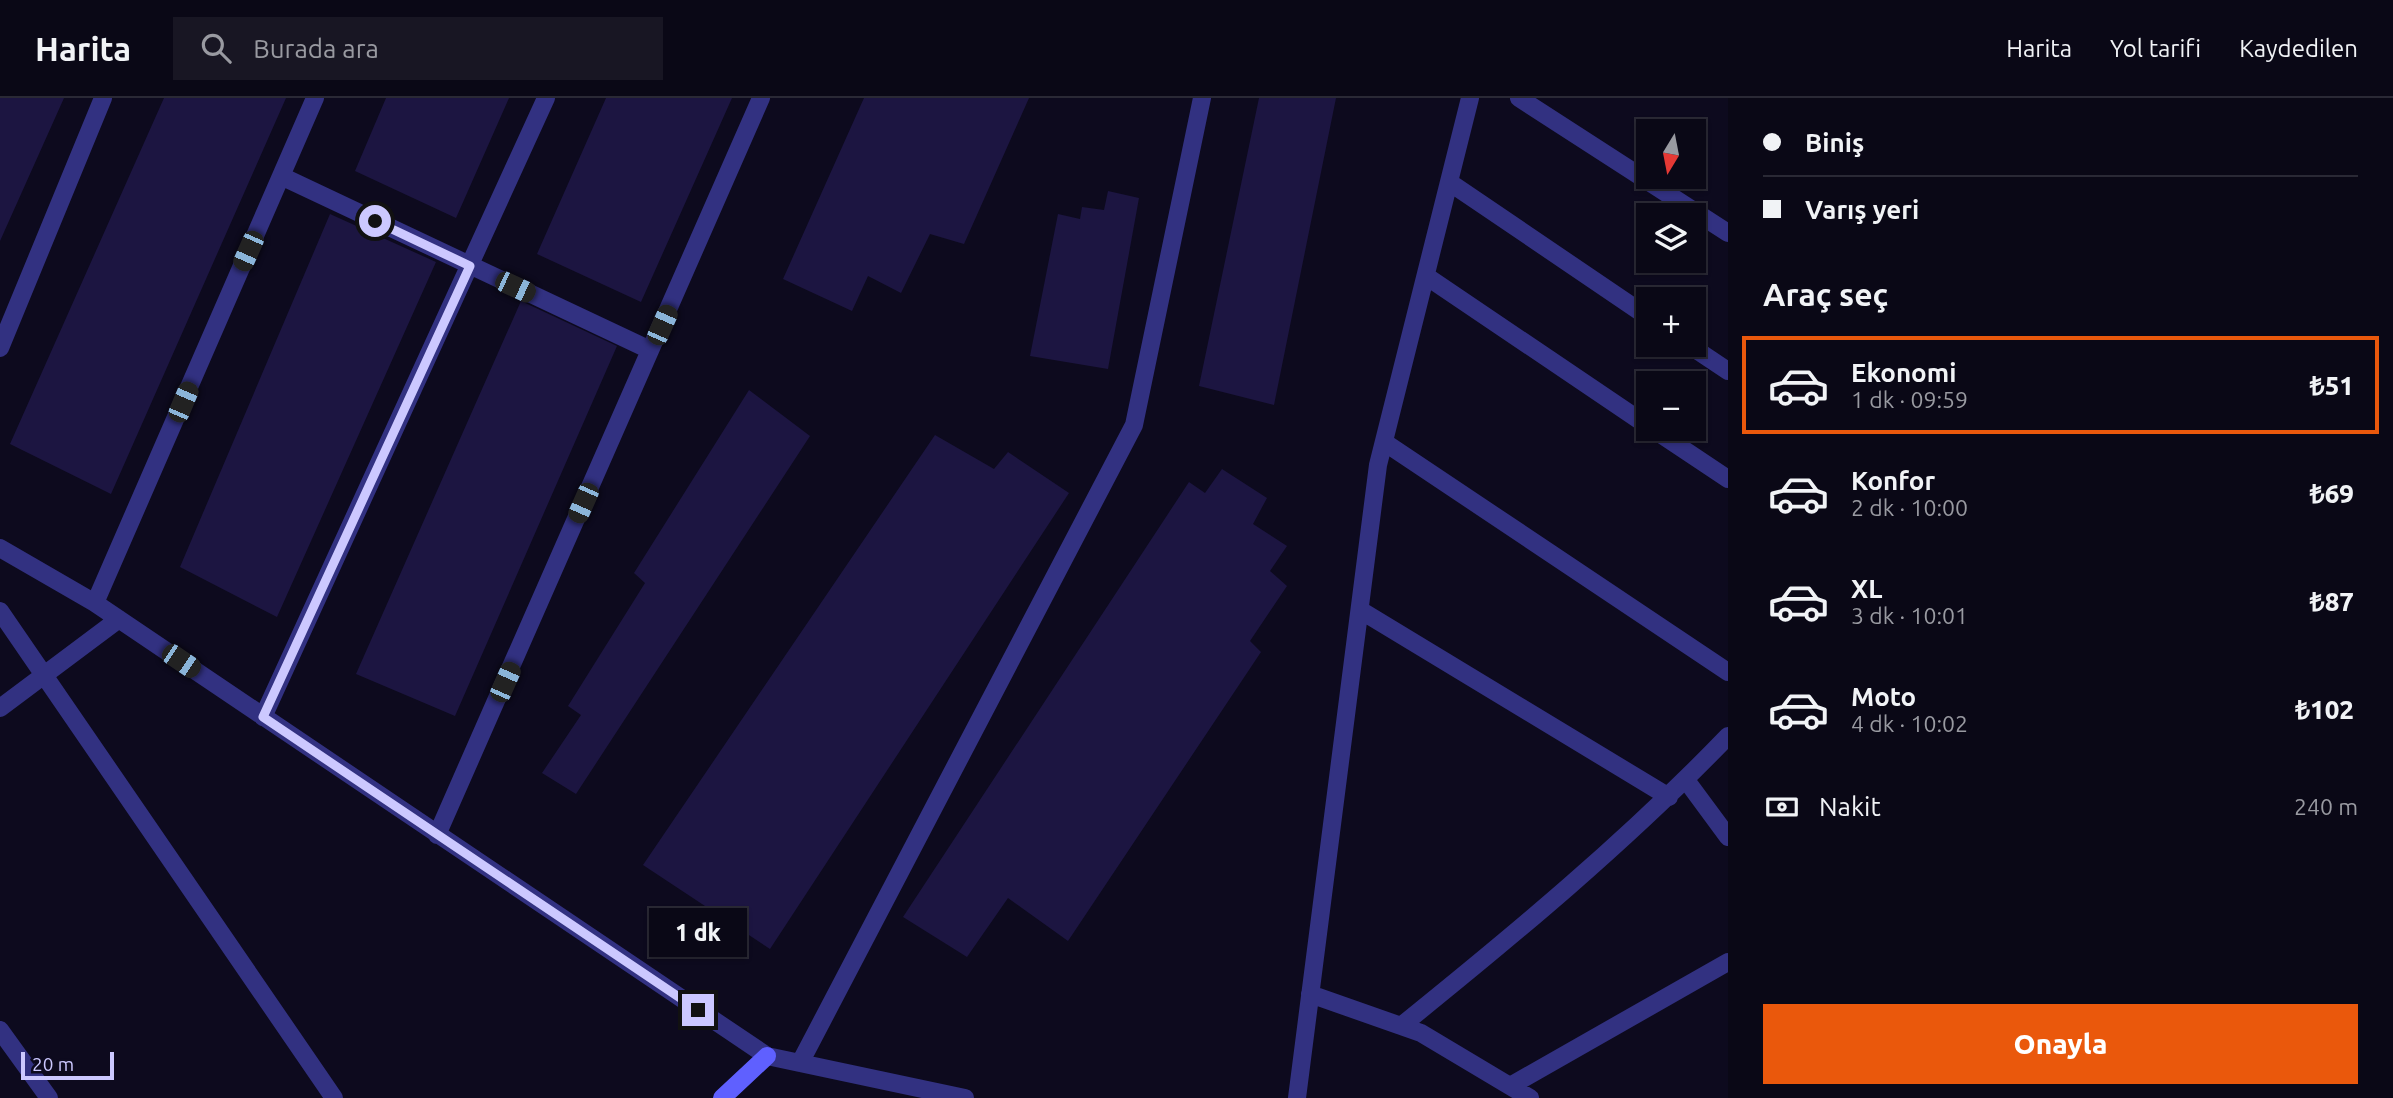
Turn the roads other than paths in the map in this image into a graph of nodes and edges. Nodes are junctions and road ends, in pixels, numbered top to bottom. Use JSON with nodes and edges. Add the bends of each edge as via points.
{"nodes":[{"id":1,"x":103,"y":98,"type":"edge"},
{"id":2,"x":315,"y":98,"type":"edge"},
{"id":3,"x":546,"y":98,"type":"edge"},
{"id":4,"x":761,"y":98,"type":"edge"},
{"id":5,"x":1202,"y":98,"type":"edge"},
{"id":6,"x":1470,"y":98,"type":"edge"},
{"id":7,"x":1519,"y":98,"type":"edge"},
{"id":8,"x":281,"y":176,"type":"junction"},
{"id":9,"x":1449,"y":182,"type":"junction"},
{"id":10,"x":1728,"y":233,"type":"edge"},
{"id":11,"x":470,"y":266,"type":"junction"},
{"id":12,"x":1426,"y":276,"type":"junction"},
{"id":13,"x":1636,"y":309,"type":"edge"},
{"id":14,"x":0,"y":348,"type":"edge"},
{"id":15,"x":650,"y":350,"type":"junction"},
{"id":16,"x":1706,"y":356,"type":"edge"},
{"id":17,"x":1728,"y":371,"type":"edge"},
{"id":18,"x":1636,"y":418,"type":"edge"},
{"id":19,"x":1671,"y":441,"type":"edge"},
{"id":20,"x":1384,"y":442,"type":"junction"},
{"id":21,"x":1728,"y":479,"type":"edge"},
{"id":22,"x":0,"y":548,"type":"edge"},
{"id":23,"x":96,"y":603,"type":"junction"},
{"id":24,"x":1360,"y":610,"type":"junction"},
{"id":25,"x":0,"y":611,"type":"edge"},
{"id":26,"x":119,"y":619,"type":"junction"},
{"id":27,"x":1728,"y":672,"type":"edge"},
{"id":28,"x":43,"y":676,"type":"junction"},
{"id":29,"x":0,"y":708,"type":"edge"},
{"id":30,"x":263,"y":717,"type":"junction"},
{"id":31,"x":1728,"y":736,"type":"edge"},
{"id":32,"x":1686,"y":780,"type":"junction"},
{"id":33,"x":1669,"y":797,"type":"junction"},
{"id":34,"x":438,"y":835,"type":"junction"},
{"id":35,"x":1728,"y":837,"type":"edge"},
{"id":36,"x":1728,"y":962,"type":"edge"},
{"id":37,"x":1310,"y":994,"type":"junction"},
{"id":38,"x":1401,"y":1026,"type":"junction"},
{"id":39,"x":0,"y":1030,"type":"edge"},
{"id":40,"x":767,"y":1056,"type":"junction"},
{"id":41,"x":800,"y":1063,"type":"junction"},
{"id":42,"x":1510,"y":1086,"type":"junction"},
{"id":43,"x":49,"y":1098,"type":"edge"},
{"id":44,"x":334,"y":1098,"type":"edge"},
{"id":45,"x":722,"y":1098,"type":"edge"},
{"id":46,"x":965,"y":1098,"type":"edge"},
{"id":47,"x":1297,"y":1098,"type":"edge"},
{"id":48,"x":1530,"y":1098,"type":"edge"}],
"edges":[{"from":1,"to":14,"type":"street"},
{"from":2,"to":8,"type":"street"},
{"from":3,"to":11,"type":"street"},
{"from":4,"to":15,"type":"street"},
{"from":5,"to":41,"type":"street","via":[[1134,425]]},
{"from":6,"to":9,"type":"street"},
{"from":7,"to":10,"type":"street"},
{"from":8,"to":11,"type":"street"},
{"from":8,"to":23,"type":"street"},
{"from":9,"to":12,"type":"street"},
{"from":9,"to":13,"type":"street"},
{"from":11,"to":15,"type":"street"},
{"from":11,"to":30,"type":"street"},
{"from":12,"to":18,"type":"street"},
{"from":12,"to":20,"type":"street"},
{"from":15,"to":34,"type":"street"},
{"from":16,"to":17,"type":"street"},
{"from":19,"to":21,"type":"street"},
{"from":20,"to":24,"type":"street"},
{"from":20,"to":27,"type":"street"},
{"from":22,"to":23,"type":"street"},
{"from":23,"to":26,"type":"street"},
{"from":24,"to":33,"type":"street"},
{"from":24,"to":37,"type":"street"},
{"from":25,"to":28,"type":"street"},
{"from":26,"to":28,"type":"street"},
{"from":26,"to":30,"type":"street"},
{"from":28,"to":29,"type":"street"},
{"from":28,"to":44,"type":"street"},
{"from":30,"to":34,"type":"street"},
{"from":31,"to":32,"type":"street"},
{"from":32,"to":33,"type":"street"},
{"from":32,"to":35,"type":"street"},
{"from":33,"to":38,"type":"street","via":[[1517,932]]},
{"from":34,"to":40,"type":"street"},
{"from":36,"to":42,"type":"street"},
{"from":37,"to":38,"type":"street"},
{"from":37,"to":47,"type":"street"},
{"from":38,"to":42,"type":"street","via":[[1420,1032]]},
{"from":39,"to":43,"type":"street"},
{"from":40,"to":41,"type":"street"},
{"from":40,"to":45,"type":"main road"},
{"from":41,"to":46,"type":"street"},
{"from":42,"to":48,"type":"street"}]}
